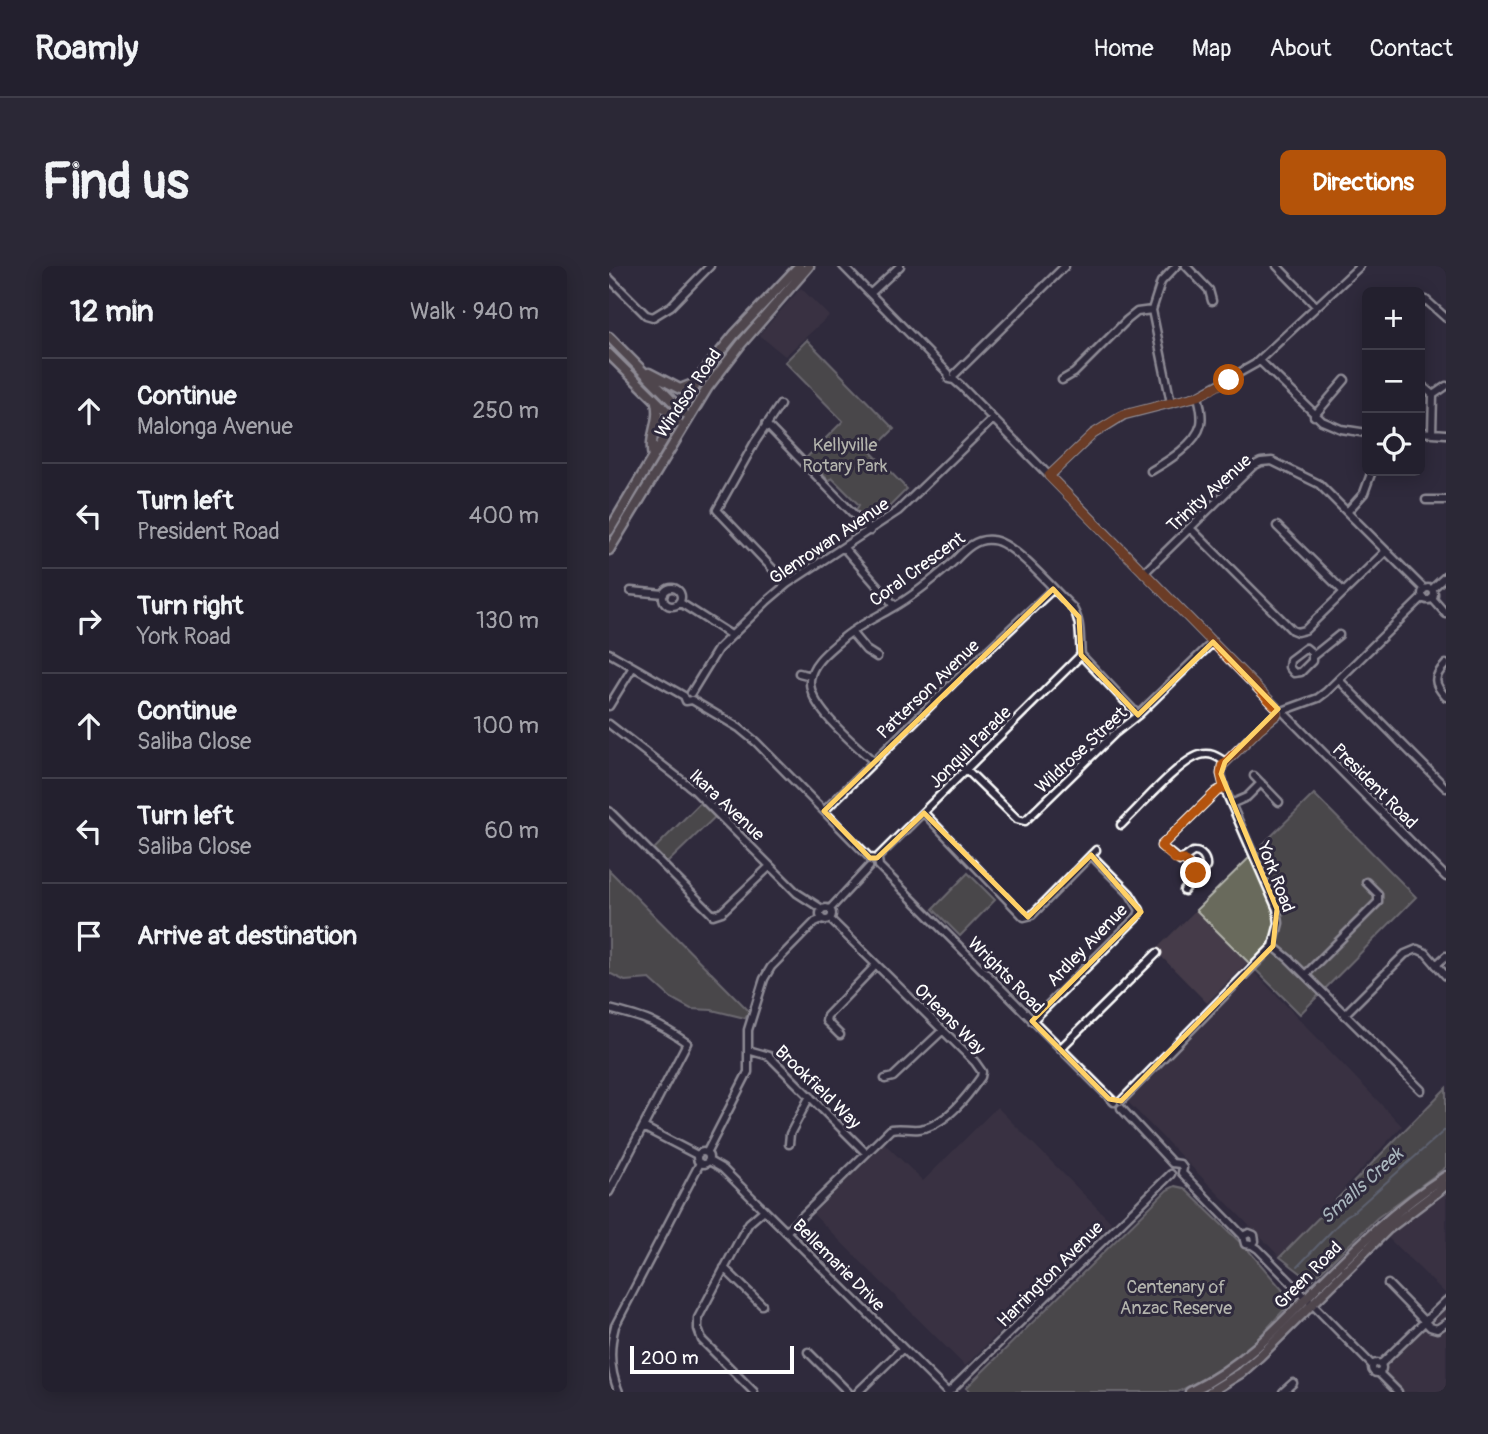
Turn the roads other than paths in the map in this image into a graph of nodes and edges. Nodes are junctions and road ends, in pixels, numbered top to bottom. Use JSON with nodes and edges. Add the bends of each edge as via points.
{"nodes":[{"id":1,"x":710,"y":266,"type":"edge"},
{"id":2,"x":799,"y":266,"type":"edge"},
{"id":3,"x":809,"y":266,"type":"edge"},
{"id":4,"x":843,"y":266,"type":"edge"},
{"id":5,"x":900,"y":266,"type":"edge"},
{"id":6,"x":1065,"y":266,"type":"edge"},
{"id":7,"x":1175,"y":266,"type":"edge"},
{"id":8,"x":1186,"y":266,"type":"edge"},
{"id":9,"x":1277,"y":266,"type":"edge"},
{"id":10,"x":1360,"y":266,"type":"edge"},
{"id":11,"x":609,"y":278,"type":"edge"},
{"id":12,"x":871,"y":293,"type":"junction"},
{"id":13,"x":1425,"y":300,"type":"edge"},
{"id":14,"x":1212,"y":301,"type":"dead end"},
{"id":15,"x":1316,"y":306,"type":"junction"},
{"id":16,"x":1152,"y":310,"type":"junction"},
{"id":17,"x":1446,"y":318,"type":"edge"},
{"id":18,"x":609,"y":337,"type":"edge"},
{"id":19,"x":609,"y":354,"type":"edge"},
{"id":20,"x":1259,"y":360,"type":"junction"},
{"id":21,"x":643,"y":370,"type":"junction"},
{"id":22,"x":952,"y":376,"type":"junction"},
{"id":23,"x":1062,"y":380,"type":"dead end"},
{"id":24,"x":1345,"y":380,"type":"dead end"},
{"id":25,"x":698,"y":381,"type":"junction"},
{"id":26,"x":1446,"y":386,"type":"edge"},
{"id":27,"x":1425,"y":388,"type":"edge"},
{"id":28,"x":1433,"y":395,"type":"junction"},
{"id":29,"x":1198,"y":396,"type":"junction"},
{"id":30,"x":655,"y":400,"type":"junction"},
{"id":31,"x":1171,"y":402,"type":"junction"},
{"id":32,"x":781,"y":405,"type":"dead end"},
{"id":33,"x":680,"y":409,"type":"junction"},
{"id":34,"x":1314,"y":416,"type":"junction"},
{"id":35,"x":688,"y":417,"type":"junction"},
{"id":36,"x":675,"y":419,"type":"junction"},
{"id":37,"x":993,"y":419,"type":"junction"},
{"id":38,"x":766,"y":424,"type":"junction"},
{"id":39,"x":683,"y":426,"type":"junction"},
{"id":40,"x":1362,"y":432,"type":"edge"},
{"id":41,"x":1425,"y":432,"type":"edge"},
{"id":42,"x":1432,"y":433,"type":"junction"},
{"id":43,"x":1446,"y":434,"type":"edge"},
{"id":44,"x":653,"y":457,"type":"junction"},
{"id":45,"x":1151,"y":471,"type":"dead end"},
{"id":46,"x":1049,"y":476,"type":"junction"},
{"id":47,"x":1370,"y":476,"type":"edge"},
{"id":48,"x":1426,"y":500,"type":"dead end"},
{"id":49,"x":1446,"y":500,"type":"edge"},
{"id":50,"x":1348,"y":511,"type":"junction"},
{"id":51,"x":1277,"y":526,"type":"dead end"},
{"id":52,"x":1190,"y":528,"type":"junction"},
{"id":53,"x":609,"y":531,"type":"edge"},
{"id":54,"x":870,"y":531,"type":"junction"},
{"id":55,"x":844,"y":548,"type":"junction"},
{"id":56,"x":609,"y":550,"type":"edge"},
{"id":57,"x":1386,"y":551,"type":"junction"},
{"id":58,"x":1144,"y":573,"type":"junction"},
{"id":59,"x":1446,"y":576,"type":"edge"},
{"id":60,"x":787,"y":584,"type":"junction"},
{"id":61,"x":1053,"y":589,"type":"junction"},
{"id":62,"x":1432,"y":589,"type":"junction"},
{"id":63,"x":631,"y":591,"type":"dead end"},
{"id":64,"x":1343,"y":592,"type":"junction"},
{"id":65,"x":1424,"y":593,"type":"junction"},
{"id":66,"x":664,"y":594,"type":"junction"},
{"id":67,"x":1432,"y":598,"type":"junction"},
{"id":68,"x":679,"y":602,"type":"junction"},
{"id":69,"x":895,"y":606,"type":"junction"},
{"id":70,"x":1446,"y":614,"type":"edge"},
{"id":71,"x":851,"y":632,"type":"junction"},
{"id":72,"x":1300,"y":632,"type":"junction"},
{"id":73,"x":731,"y":635,"type":"junction"},
{"id":74,"x":1339,"y":635,"type":"dead end"},
{"id":75,"x":1213,"y":642,"type":"junction"},
{"id":76,"x":1304,"y":648,"type":"junction"},
{"id":77,"x":609,"y":653,"type":"edge"},
{"id":78,"x":1081,"y":655,"type":"junction"},
{"id":79,"x":1313,"y":656,"type":"junction"},
{"id":80,"x":877,"y":657,"type":"dead end"},
{"id":81,"x":1446,"y":664,"type":"edge"},
{"id":82,"x":633,"y":667,"type":"junction"},
{"id":83,"x":799,"y":673,"type":"dead end"},
{"id":84,"x":811,"y":676,"type":"junction"},
{"id":85,"x":1339,"y":680,"type":"junction"},
{"id":86,"x":689,"y":697,"type":"junction"},
{"id":87,"x":1446,"y":697,"type":"edge"},
{"id":88,"x":609,"y":706,"type":"edge"},
{"id":89,"x":1281,"y":712,"type":"junction"},
{"id":90,"x":1138,"y":715,"type":"junction"},
{"id":91,"x":609,"y":724,"type":"edge"},
{"id":92,"x":874,"y":762,"type":"junction"},
{"id":93,"x":1225,"y":762,"type":"junction"},
{"id":94,"x":967,"y":770,"type":"junction"},
{"id":95,"x":1254,"y":776,"type":"dead end"},
{"id":96,"x":1261,"y":783,"type":"junction"},
{"id":97,"x":1224,"y":788,"type":"junction"},
{"id":98,"x":1446,"y":788,"type":"edge"},
{"id":99,"x":1279,"y":802,"type":"dead end"},
{"id":100,"x":1231,"y":804,"type":"junction"},
{"id":101,"x":609,"y":811,"type":"edge"},
{"id":102,"x":824,"y":811,"type":"junction"},
{"id":103,"x":923,"y":813,"type":"junction"},
{"id":104,"x":1121,"y":825,"type":"dead end"},
{"id":105,"x":1184,"y":860,"type":"junction"},
{"id":106,"x":875,"y":861,"type":"junction"},
{"id":107,"x":770,"y":866,"type":"junction"},
{"id":108,"x":1198,"y":873,"type":"junction"},
{"id":109,"x":1446,"y":877,"type":"edge"},
{"id":110,"x":1366,"y":882,"type":"dead end"},
{"id":111,"x":1184,"y":891,"type":"dead end"},
{"id":112,"x":826,"y":909,"type":"junction"},
{"id":113,"x":822,"y":919,"type":"junction"},
{"id":114,"x":830,"y":919,"type":"junction"},
{"id":115,"x":1273,"y":946,"type":"junction"},
{"id":116,"x":1157,"y":953,"type":"dead end"},
{"id":117,"x":1446,"y":957,"type":"edge"},
{"id":118,"x":876,"y":965,"type":"junction"},
{"id":119,"x":1436,"y":965,"type":"junction"},
{"id":120,"x":1305,"y":975,"type":"junction"},
{"id":121,"x":1446,"y":976,"type":"edge"},
{"id":122,"x":609,"y":1009,"type":"edge"},
{"id":123,"x":1345,"y":1014,"type":"junction"},
{"id":124,"x":1033,"y":1021,"type":"junction"},
{"id":125,"x":943,"y":1030,"type":"junction"},
{"id":126,"x":840,"y":1035,"type":"dead end"},
{"id":127,"x":1060,"y":1049,"type":"junction"},
{"id":128,"x":748,"y":1050,"type":"junction"},
{"id":129,"x":885,"y":1079,"type":"dead end"},
{"id":130,"x":1421,"y":1090,"type":"dead end"},
{"id":131,"x":810,"y":1096,"type":"junction"},
{"id":132,"x":1119,"y":1104,"type":"junction"},
{"id":133,"x":643,"y":1127,"type":"junction"},
{"id":134,"x":789,"y":1144,"type":"dead end"},
{"id":135,"x":707,"y":1152,"type":"junction"},
{"id":136,"x":865,"y":1152,"type":"junction"},
{"id":137,"x":697,"y":1155,"type":"junction"},
{"id":138,"x":709,"y":1161,"type":"junction"},
{"id":139,"x":700,"y":1163,"type":"junction"},
{"id":140,"x":1172,"y":1163,"type":"junction"},
{"id":141,"x":609,"y":1169,"type":"edge"},
{"id":142,"x":1182,"y":1173,"type":"junction"},
{"id":143,"x":618,"y":1174,"type":"junction"},
{"id":144,"x":1171,"y":1174,"type":"junction"},
{"id":145,"x":1446,"y":1176,"type":"edge"},
{"id":146,"x":1446,"y":1185,"type":"edge"},
{"id":147,"x":609,"y":1192,"type":"edge"},
{"id":148,"x":764,"y":1210,"type":"junction"},
{"id":149,"x":786,"y":1232,"type":"junction"},
{"id":150,"x":724,"y":1268,"type":"junction"},
{"id":151,"x":1388,"y":1284,"type":"dead end"},
{"id":152,"x":1446,"y":1301,"type":"edge"},
{"id":153,"x":1309,"y":1302,"type":"junction"},
{"id":154,"x":762,"y":1305,"type":"dead end"},
{"id":155,"x":1425,"y":1322,"type":"junction"},
{"id":156,"x":1446,"y":1322,"type":"edge"},
{"id":157,"x":902,"y":1349,"type":"junction"},
{"id":158,"x":808,"y":1352,"type":"dead end"},
{"id":159,"x":1376,"y":1365,"type":"junction"},
{"id":160,"x":1293,"y":1383,"type":"dead end"},
{"id":161,"x":618,"y":1392,"type":"edge"},
{"id":162,"x":754,"y":1392,"type":"edge"},
{"id":163,"x":848,"y":1392,"type":"edge"},
{"id":164,"x":858,"y":1392,"type":"edge"},
{"id":165,"x":948,"y":1392,"type":"edge"},
{"id":166,"x":1190,"y":1392,"type":"edge"},
{"id":167,"x":1210,"y":1392,"type":"edge"},
{"id":168,"x":1283,"y":1392,"type":"edge"},
{"id":169,"x":1398,"y":1392,"type":"edge"}],
"edges":[{"from":1,"to":11,"type":"street","via":[[671,306],[653,317]]},
{"from":2,"to":25,"type":"main road","name":"Windsor Road"},
{"from":3,"to":35,"type":"main road","name":"Windsor Road","via":[[727,361]]},
{"from":4,"to":12,"type":"street","name":"President Road"},
{"from":5,"to":12,"type":"street"},
{"from":6,"to":22,"type":"street"},
{"from":7,"to":16,"type":"street","via":[[1161,282]]},
{"from":8,"to":14,"type":"street","via":[[1209,290]]},
{"from":9,"to":15,"type":"street"},
{"from":10,"to":15,"type":"street"},
{"from":12,"to":22,"type":"street","name":"President Road"},
{"from":13,"to":17,"type":"street"},
{"from":15,"to":20,"type":"street"},
{"from":16,"to":23,"type":"street","via":[[1137,312]]},
{"from":16,"to":31,"type":"street"},
{"from":18,"to":21,"type":"main road"},
{"from":19,"to":30,"type":"main road"},
{"from":20,"to":29,"type":"street"},
{"from":20,"to":34,"type":"street"},
{"from":21,"to":25,"type":"main road","via":[[680,389]]},
{"from":21,"to":33,"type":"main road"},
{"from":22,"to":37,"type":"street","name":"President Road"},
{"from":24,"to":34,"type":"street"},
{"from":25,"to":33,"type":"main road","name":"Windsor Road"},
{"from":26,"to":28,"type":"street"},
{"from":27,"to":28,"type":"street"},
{"from":28,"to":42,"type":"street"},
{"from":29,"to":31,"type":"street"},
{"from":29,"to":45,"type":"street","via":[[1199,429],[1167,462]]},
{"from":30,"to":36,"type":"main road"},
{"from":30,"to":44,"type":"main road"},
{"from":31,"to":46,"type":"street","via":[[1112,421]]},
{"from":32,"to":38,"type":"street"},
{"from":33,"to":35,"type":"main road"},
{"from":33,"to":36,"type":"main road","name":"Windsor Road"},
{"from":34,"to":40,"type":"street","via":[[1335,428]]},
{"from":35,"to":39,"type":"main road","name":"Windsor Road"},
{"from":36,"to":39,"type":"main road"},
{"from":36,"to":44,"type":"main road","name":"Windsor Road"},
{"from":37,"to":46,"type":"street","name":"President Road"},
{"from":37,"to":54,"type":"street","name":"Glenrowan Avenue","via":[[913,499]]},
{"from":38,"to":54,"type":"street"},
{"from":38,"to":60,"type":"street","via":[[717,510]]},
{"from":39,"to":56,"type":"main road","name":"Windsor Road"},
{"from":41,"to":42,"type":"street"},
{"from":42,"to":43,"type":"street"},
{"from":44,"to":53,"type":"main road","name":"Windsor Road"},
{"from":46,"to":58,"type":"street","name":"President Road"},
{"from":47,"to":50,"type":"street","via":[[1364,493]]},
{"from":48,"to":49,"type":"street"},
{"from":50,"to":52,"type":"street","name":"Trinity Avenue","via":[[1319,484],[1276,463],[1261,462]]},
{"from":50,"to":57,"type":"street","name":"Trinity Avenue"},
{"from":51,"to":64,"type":"street"},
{"from":52,"to":58,"type":"street","name":"Trinity Avenue"},
{"from":52,"to":72,"type":"street","via":[[1292,630]]},
{"from":54,"to":55,"type":"street","name":"Glenrowan Avenue"},
{"from":55,"to":60,"type":"street","name":"Glenrowan Avenue"},
{"from":55,"to":69,"type":"street"},
{"from":57,"to":64,"type":"street"},
{"from":57,"to":65,"type":"street","name":"Trinity Avenue"},
{"from":58,"to":75,"type":"street","name":"President Road"},
{"from":59,"to":62,"type":"street"},
{"from":60,"to":73,"type":"street","name":"Glenrowan Avenue"},
{"from":61,"to":69,"type":"street","name":"Coral Crescent","via":[[1009,546],[983,540]]},
{"from":61,"to":78,"type":"street","name":"Coral Crescent","via":[[1079,617]]},
{"from":61,"to":92,"type":"street","name":"Patterson Avenue"},
{"from":62,"to":65,"type":"street"},
{"from":62,"to":67,"type":"street"},
{"from":63,"to":66,"type":"street"},
{"from":64,"to":72,"type":"street"},
{"from":65,"to":67,"type":"street","via":[[1428,600]]},
{"from":65,"to":85,"type":"street"},
{"from":66,"to":68,"type":"street","via":[[667,604]]},
{"from":66,"to":68,"type":"street","via":[[677,590]]},
{"from":67,"to":70,"type":"street"},
{"from":68,"to":73,"type":"street"},
{"from":69,"to":71,"type":"street","name":"Coral Crescent"},
{"from":71,"to":80,"type":"street"},
{"from":71,"to":84,"type":"street","name":"Coral Crescent","via":[[820,660]]},
{"from":72,"to":76,"type":"street"},
{"from":73,"to":86,"type":"street","name":"Glenrowan Avenue"},
{"from":74,"to":79,"type":"street"},
{"from":75,"to":89,"type":"street","name":"President Road"},
{"from":75,"to":90,"type":"street","name":"Wildrose Street"},
{"from":76,"to":79,"type":"street"},
{"from":76,"to":79,"type":"street","via":[[1288,664],[1294,673],[1301,672]]},
{"from":77,"to":82,"type":"street","name":"Wrights Road"},
{"from":78,"to":90,"type":"street"},
{"from":78,"to":94,"type":"street","name":"Jonquil Parade"},
{"from":81,"to":87,"type":"street","via":[[1432,680]]},
{"from":82,"to":86,"type":"street","name":"Wrights Road"},
{"from":82,"to":88,"type":"street"},
{"from":83,"to":84,"type":"street"},
{"from":84,"to":92,"type":"street","via":[[815,702]]},
{"from":85,"to":89,"type":"street","via":[[1318,698]]},
{"from":85,"to":98,"type":"street"},
{"from":86,"to":102,"type":"street","name":"Wrights Road","via":[[745,732]]},
{"from":89,"to":93,"type":"street"},
{"from":89,"to":109,"type":"street","name":"President Road"},
{"from":90,"to":94,"type":"street","name":"Wildrose Street","via":[[1025,821],[1017,819]]},
{"from":91,"to":107,"type":"street","name":"Ikara Avenue","via":[[693,789]]},
{"from":92,"to":102,"type":"street","name":"Patterson Avenue"},
{"from":93,"to":97,"type":"street","name":"York Road","via":[[1221,774]]},
{"from":93,"to":104,"type":"street","via":[[1207,754],[1189,760]]},
{"from":94,"to":103,"type":"street","name":"Jonquil Parade"},
{"from":95,"to":96,"type":"street"},
{"from":96,"to":99,"type":"street"},
{"from":96,"to":100,"type":"street"},
{"from":97,"to":100,"type":"street","name":"York Road"},
{"from":97,"to":105,"type":"street","via":[[1161,846],[1176,860]]},
{"from":100,"to":115,"type":"street","name":"York Road","via":[[1277,909]]},
{"from":101,"to":107,"type":"street","via":[[713,915],[722,912]]},
{"from":102,"to":106,"type":"street","name":"Wrights Road"},
{"from":103,"to":106,"type":"street","name":"Jonquil Parade"},
{"from":103,"to":124,"type":"street","name":"Ardley Avenue","via":[[1024,917],[1032,915],[1094,853],[1140,910]]},
{"from":105,"to":108,"type":"street"},
{"from":105,"to":108,"type":"street","via":[[1193,852],[1200,853],[1206,867]]},
{"from":106,"to":112,"type":"street","via":[[867,862],[869,867]]},
{"from":106,"to":124,"type":"street","name":"Wrights Road"},
{"from":107,"to":112,"type":"street","name":"Ikara Avenue","via":[[806,900]]},
{"from":108,"to":111,"type":"street"},
{"from":110,"to":120,"type":"street","via":[[1378,894],[1378,902]]},
{"from":112,"to":113,"type":"street","via":[[820,914]]},
{"from":112,"to":114,"type":"street","via":[[832,914]]},
{"from":113,"to":114,"type":"street"},
{"from":113,"to":128,"type":"street","via":[[764,979],[748,1030]]},
{"from":114,"to":118,"type":"street","name":"Orleans Way"},
{"from":115,"to":120,"type":"street"},
{"from":115,"to":132,"type":"street"},
{"from":116,"to":127,"type":"street"},
{"from":117,"to":119,"type":"street"},
{"from":118,"to":125,"type":"street","name":"Orleans Way"},
{"from":118,"to":126,"type":"street","via":[[827,1016]]},
{"from":119,"to":121,"type":"street"},
{"from":119,"to":123,"type":"street","via":[[1417,949],[1405,954]]},
{"from":120,"to":123,"type":"street"},
{"from":122,"to":133,"type":"street","via":[[644,1017],[687,1043]]},
{"from":123,"to":130,"type":"street"},
{"from":124,"to":127,"type":"street","name":"Wrights Road"},
{"from":125,"to":129,"type":"street","via":[[893,1077]]},
{"from":125,"to":136,"type":"street","name":"Orleans Way","via":[[975,1062],[981,1077],[936,1125],[891,1129]]},
{"from":127,"to":132,"type":"street","name":"Wrights Road"},
{"from":128,"to":131,"type":"street","name":"Brookfield Way","via":[[769,1056]]},
{"from":128,"to":135,"type":"street","via":[[745,1080]]},
{"from":131,"to":134,"type":"street"},
{"from":131,"to":136,"type":"street","name":"Brookfield Way"},
{"from":132,"to":140,"type":"street","name":"Wrights Road"},
{"from":133,"to":137,"type":"street"},
{"from":133,"to":143,"type":"street"},
{"from":135,"to":137,"type":"street"},
{"from":135,"to":138,"type":"street"},
{"from":136,"to":149,"type":"street","name":"Orleans Way"},
{"from":137,"to":139,"type":"street"},
{"from":138,"to":139,"type":"street"},
{"from":138,"to":148,"type":"street","name":"Bellemarie Drive","via":[[723,1168]]},
{"from":139,"to":161,"type":"street","via":[[615,1326],[609,1354]]},
{"from":140,"to":142,"type":"street","via":[[1180,1164]]},
{"from":140,"to":144,"type":"street"},
{"from":141,"to":143,"type":"street"},
{"from":142,"to":144,"type":"street"},
{"from":142,"to":153,"type":"street","via":[[1243,1236],[1254,1235],[1252,1245]]},
{"from":143,"to":147,"type":"street"},
{"from":144,"to":165,"type":"street","name":"Harrington Avenue"},
{"from":145,"to":153,"type":"main road","name":"Green Road","via":[[1398,1210]]},
{"from":146,"to":153,"type":"main road","name":"Green Road","via":[[1388,1229]]},
{"from":148,"to":149,"type":"street","name":"Bellemarie Drive"},
{"from":148,"to":150,"type":"street","via":[[749,1223]]},
{"from":149,"to":157,"type":"street","name":"Bellemarie Drive"},
{"from":150,"to":154,"type":"street"},
{"from":150,"to":162,"type":"street","via":[[698,1318],[698,1329],[702,1340]]},
{"from":151,"to":155,"type":"street"},
{"from":152,"to":155,"type":"street"},
{"from":153,"to":159,"type":"street"},
{"from":153,"to":166,"type":"main road","name":"Green Road","via":[[1237,1365]]},
{"from":153,"to":167,"type":"main road","name":"Green Road","via":[[1241,1373]]},
{"from":155,"to":156,"type":"street","via":[[1437,1329]]},
{"from":155,"to":159,"type":"street"},
{"from":157,"to":164,"type":"street"},
{"from":157,"to":165,"type":"street","name":"Bellemarie Drive"},
{"from":158,"to":163,"type":"street"},
{"from":159,"to":169,"type":"street"},
{"from":160,"to":168,"type":"street"}]}
